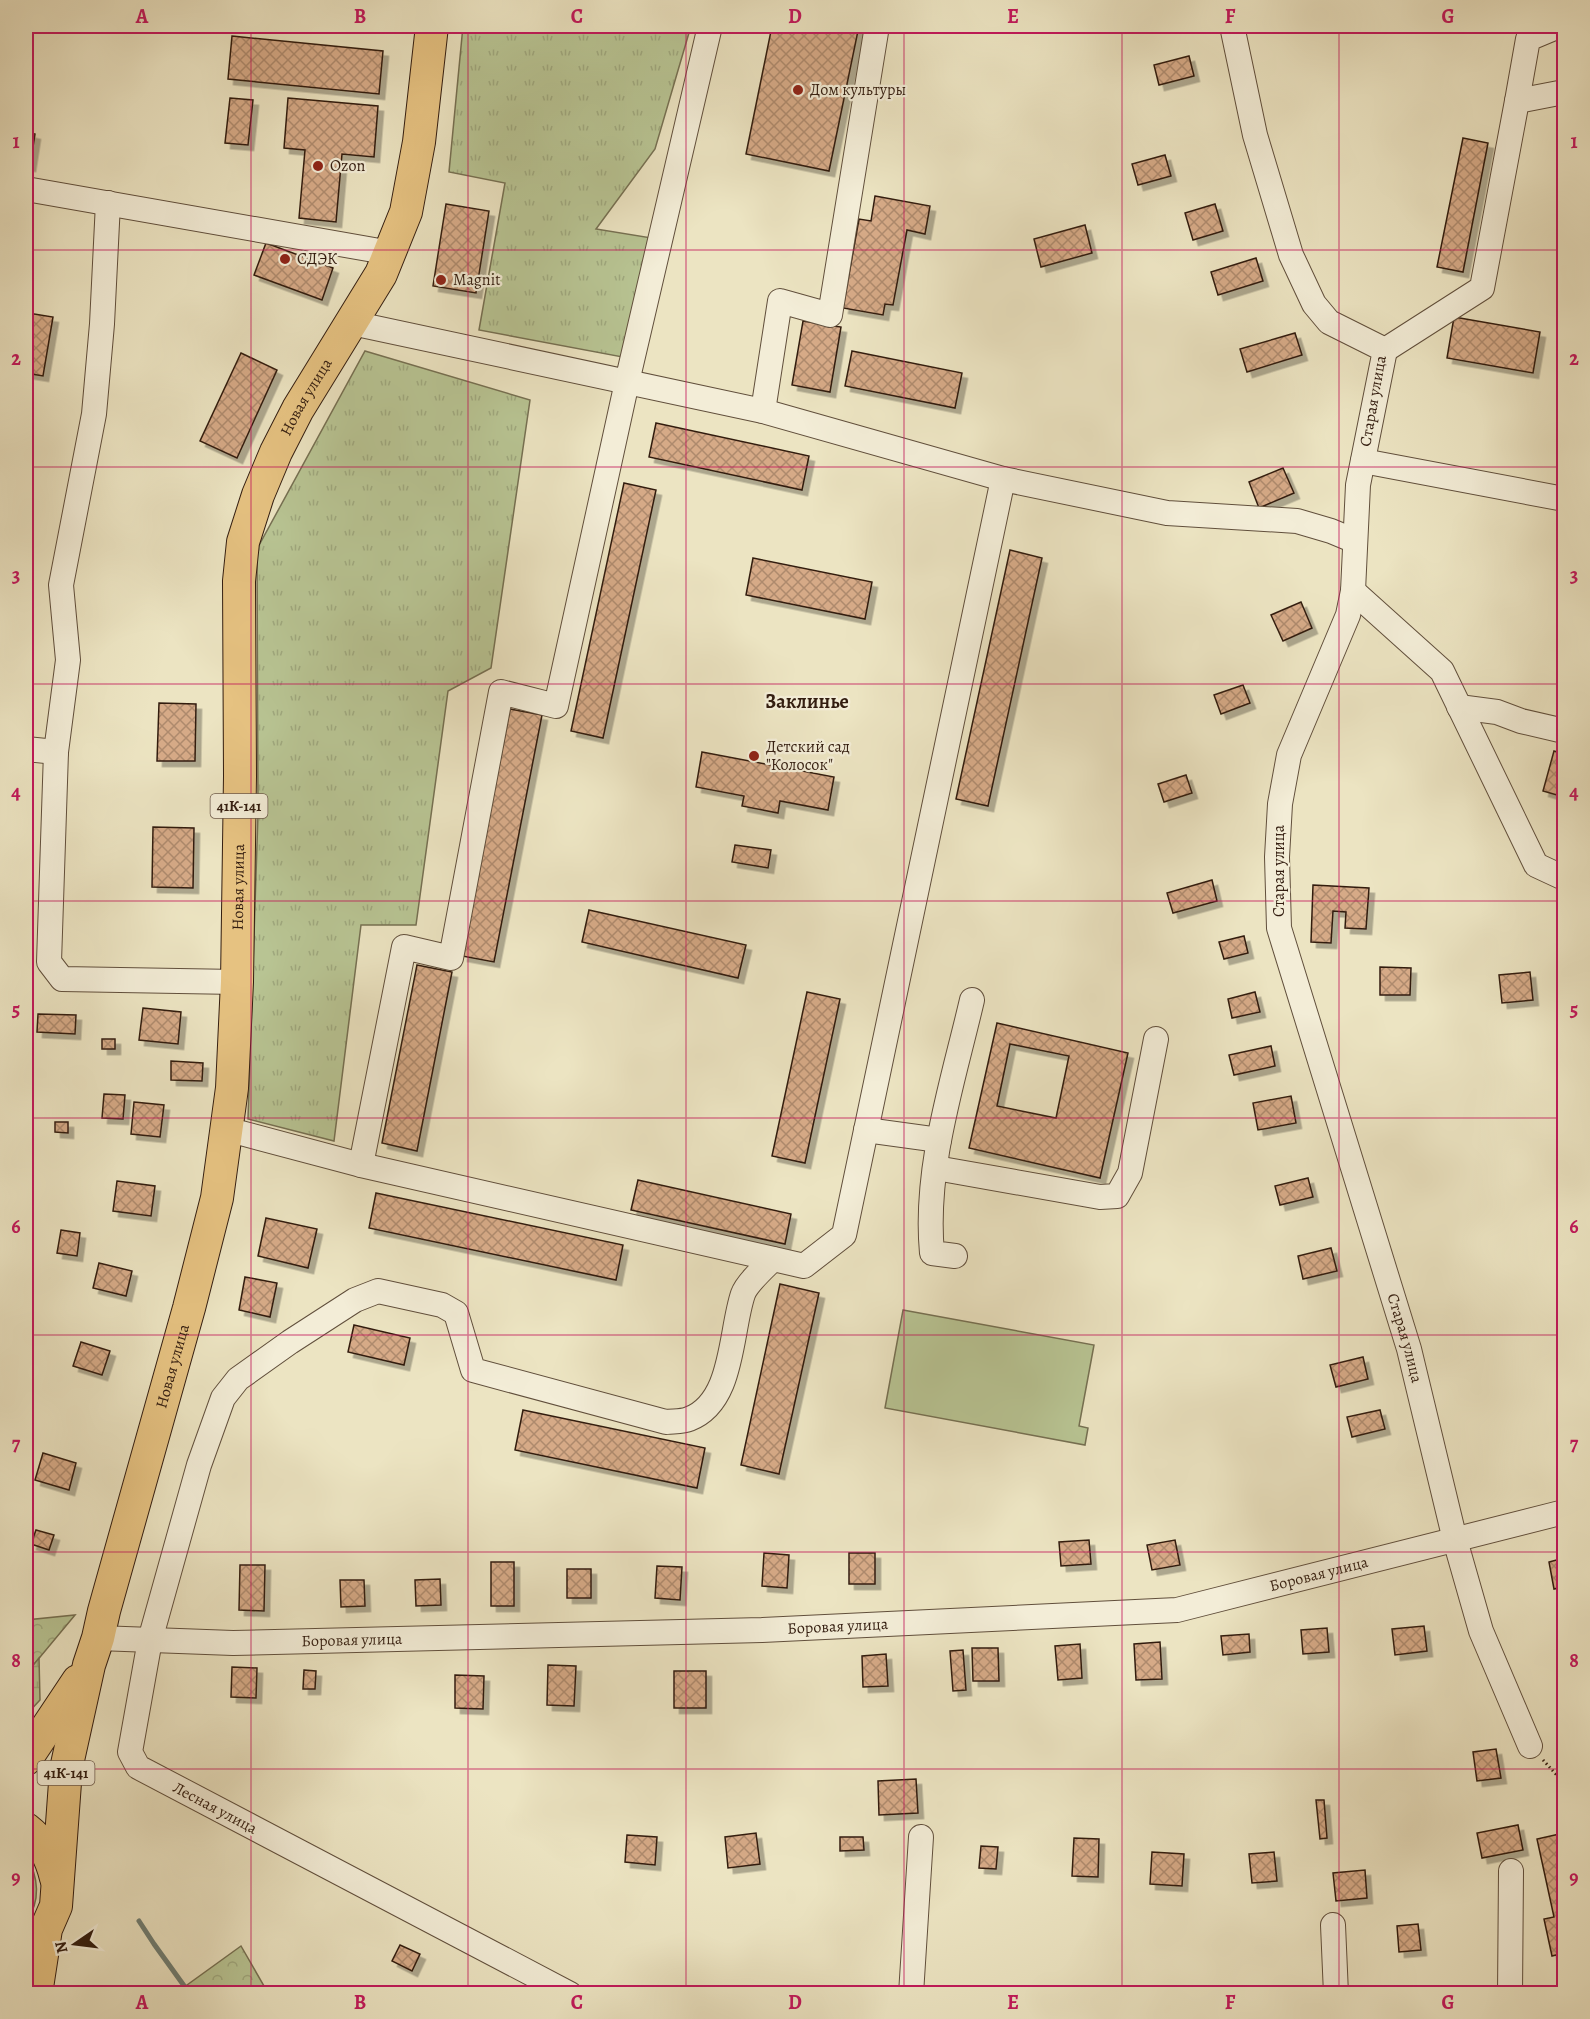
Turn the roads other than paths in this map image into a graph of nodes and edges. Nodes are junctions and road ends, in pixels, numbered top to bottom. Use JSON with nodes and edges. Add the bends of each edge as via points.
{"nodes":[{"id":1,"x":432,"y":26,"type":"edge"},
{"id":2,"x":710,"y":26,"type":"edge"},
{"id":3,"x":877,"y":26,"type":"edge"},
{"id":4,"x":1232,"y":26,"type":"edge"},
{"id":5,"x":1559,"y":26,"type":"edge"},
{"id":6,"x":1564,"y":92,"type":"edge"},
{"id":7,"x":1517,"y":101,"type":"junction"},
{"id":8,"x":26,"y":189,"type":"edge"},
{"id":9,"x":108,"y":203,"type":"junction"},
{"id":10,"x":391,"y":253,"type":"junction"},
{"id":11,"x":352,"y":323,"type":"junction"},
{"id":12,"x":1385,"y":350,"type":"junction"},
{"id":13,"x":627,"y":382,"type":"junction"},
{"id":14,"x":763,"y":411,"type":"junction"},
{"id":15,"x":1363,"y":460,"type":"junction"},
{"id":16,"x":1003,"y":478,"type":"junction"},
{"id":17,"x":1564,"y":499,"type":"edge"},
{"id":18,"x":1355,"y":541,"type":"junction"},
{"id":19,"x":1353,"y":591,"type":"junction"},
{"id":20,"x":1459,"y":707,"type":"junction"},
{"id":21,"x":1564,"y":731,"type":"edge"},
{"id":22,"x":26,"y":749,"type":"edge"},
{"id":23,"x":56,"y":752,"type":"junction"},
{"id":24,"x":1564,"y":878,"type":"edge"},
{"id":25,"x":237,"y":982,"type":"junction"},
{"id":26,"x":972,"y":1000,"type":"dead end"},
{"id":27,"x":1156,"y":1039,"type":"dead end"},
{"id":28,"x":226,"y":1129,"type":"junction"},
{"id":29,"x":866,"y":1130,"type":"junction"},
{"id":30,"x":939,"y":1140,"type":"junction"},
{"id":31,"x":361,"y":1165,"type":"junction"},
{"id":32,"x":936,"y":1168,"type":"junction"},
{"id":33,"x":955,"y":1256,"type":"dead end"},
{"id":34,"x":773,"y":1259,"type":"junction"},
{"id":35,"x":1564,"y":1512,"type":"edge"},
{"id":36,"x":1455,"y":1540,"type":"junction"},
{"id":37,"x":150,"y":1640,"type":"junction"},
{"id":38,"x":94,"y":1652,"type":"junction"},
{"id":39,"x":1530,"y":1746,"type":"road end"},
{"id":40,"x":26,"y":1759,"type":"edge"},
{"id":41,"x":26,"y":1829,"type":"edge"},
{"id":42,"x":921,"y":1838,"type":"dead end"},
{"id":43,"x":1511,"y":1871,"type":"dead end"},
{"id":44,"x":57,"y":1882,"type":"junction"},
{"id":45,"x":1332,"y":1925,"type":"dead end"},
{"id":46,"x":36,"y":1939,"type":"edge"},
{"id":47,"x":36,"y":1994,"type":"edge"},
{"id":48,"x":570,"y":1994,"type":"edge"},
{"id":49,"x":910,"y":1994,"type":"edge"},
{"id":50,"x":1336,"y":1994,"type":"edge"},
{"id":51,"x":1510,"y":1994,"type":"edge"}],
"edges":[{"from":1,"to":10,"type":"main road","name":"Новая улица","number":"41К-141","via":[[419,142],[406,212]]},
{"from":2,"to":13,"type":"street"},
{"from":3,"to":14,"type":"street","via":[[830,315],[780,301]]},
{"from":4,"to":12,"type":"street","name":"Старая улица","via":[[1255,135],[1291,255],[1314,304],[1329,322]]},
{"from":5,"to":7,"type":"street","via":[[1528,39]]},
{"from":6,"to":7,"type":"street"},
{"from":7,"to":12,"type":"street","via":[[1482,288]]},
{"from":8,"to":9,"type":"street"},
{"from":9,"to":10,"type":"street"},
{"from":9,"to":23,"type":"street","via":[[94,414],[61,585],[68,660]]},
{"from":10,"to":11,"type":"main road","name":"Новая улица","number":"41К-141"},
{"from":11,"to":13,"type":"street"},
{"from":11,"to":25,"type":"main road","name":"Новая улица","number":"41К-141","via":[[276,452],[243,542],[239,580]]},
{"from":12,"to":15,"type":"street","name":"Старая улица"},
{"from":13,"to":14,"type":"street"},
{"from":13,"to":31,"type":"street","via":[[556,706],[501,692],[451,958],[404,947]]},
{"from":14,"to":16,"type":"street"},
{"from":15,"to":17,"type":"street"},
{"from":15,"to":18,"type":"street","name":"Старая улица"},
{"from":16,"to":18,"type":"street","via":[[1167,513],[1297,521]]},
{"from":16,"to":29,"type":"street"},
{"from":18,"to":19,"type":"street","name":"Старая улица"},
{"from":19,"to":20,"type":"street","via":[[1442,671]]},
{"from":19,"to":36,"type":"street","name":"Старая улица","via":[[1348,615],[1289,755],[1280,804],[1279,928],[1409,1349]]},
{"from":20,"to":21,"type":"street","via":[[1497,712]]},
{"from":20,"to":24,"type":"street","via":[[1536,865]]},
{"from":22,"to":23,"type":"street"},
{"from":23,"to":25,"type":"street","via":[[49,962],[62,979]]},
{"from":25,"to":28,"type":"main road","name":"Новая улица","number":"41К-141"},
{"from":26,"to":30,"type":"street"},
{"from":27,"to":32,"type":"street","via":[[1130,1173],[1117,1196],[1100,1197]]},
{"from":28,"to":31,"type":"street"},
{"from":28,"to":38,"type":"main road","name":"Новая улица","number":"41К-141","via":[[217,1198]]},
{"from":29,"to":30,"type":"street"},
{"from":29,"to":34,"type":"street","via":[[844,1235],[804,1266]]},
{"from":30,"to":32,"type":"street"},
{"from":31,"to":34,"type":"street"},
{"from":32,"to":33,"type":"street","via":[[929,1223],[932,1253]]},
{"from":34,"to":37,"type":"street","name":"Лесная улица","via":[[744,1292],[730,1358],[708,1409],[688,1420],[666,1422],[473,1370],[456,1313],[442,1305],[378,1291],[355,1300],[238,1379],[223,1398],[199,1465]]},
{"from":35,"to":36,"type":"street","name":"Боровая улица"},
{"from":36,"to":37,"type":"street","name":"Боровая улица","via":[[1177,1610],[762,1630],[233,1643]]},
{"from":36,"to":39,"type":"street","name":"Старая улица","via":[[1481,1631]]},
{"from":37,"to":38,"type":"street","name":"Боровая улица"},
{"from":37,"to":48,"type":"street","name":"Лесная улица","via":[[130,1752],[138,1767]]},
{"from":38,"to":40,"type":"main road","number":"41К-141"},
{"from":38,"to":44,"type":"main road","number":"41К-141","via":[[66,1769]]},
{"from":41,"to":44,"type":"main road","number":"41К-141","via":[[36,1836],[50,1857]]},
{"from":42,"to":49,"type":"street"},
{"from":43,"to":51,"type":"street"},
{"from":44,"to":46,"type":"main road","number":"41К-141","via":[[56,1906]]},
{"from":45,"to":50,"type":"street"},
{"from":46,"to":47,"type":"main road","number":"41К-141"}]}
